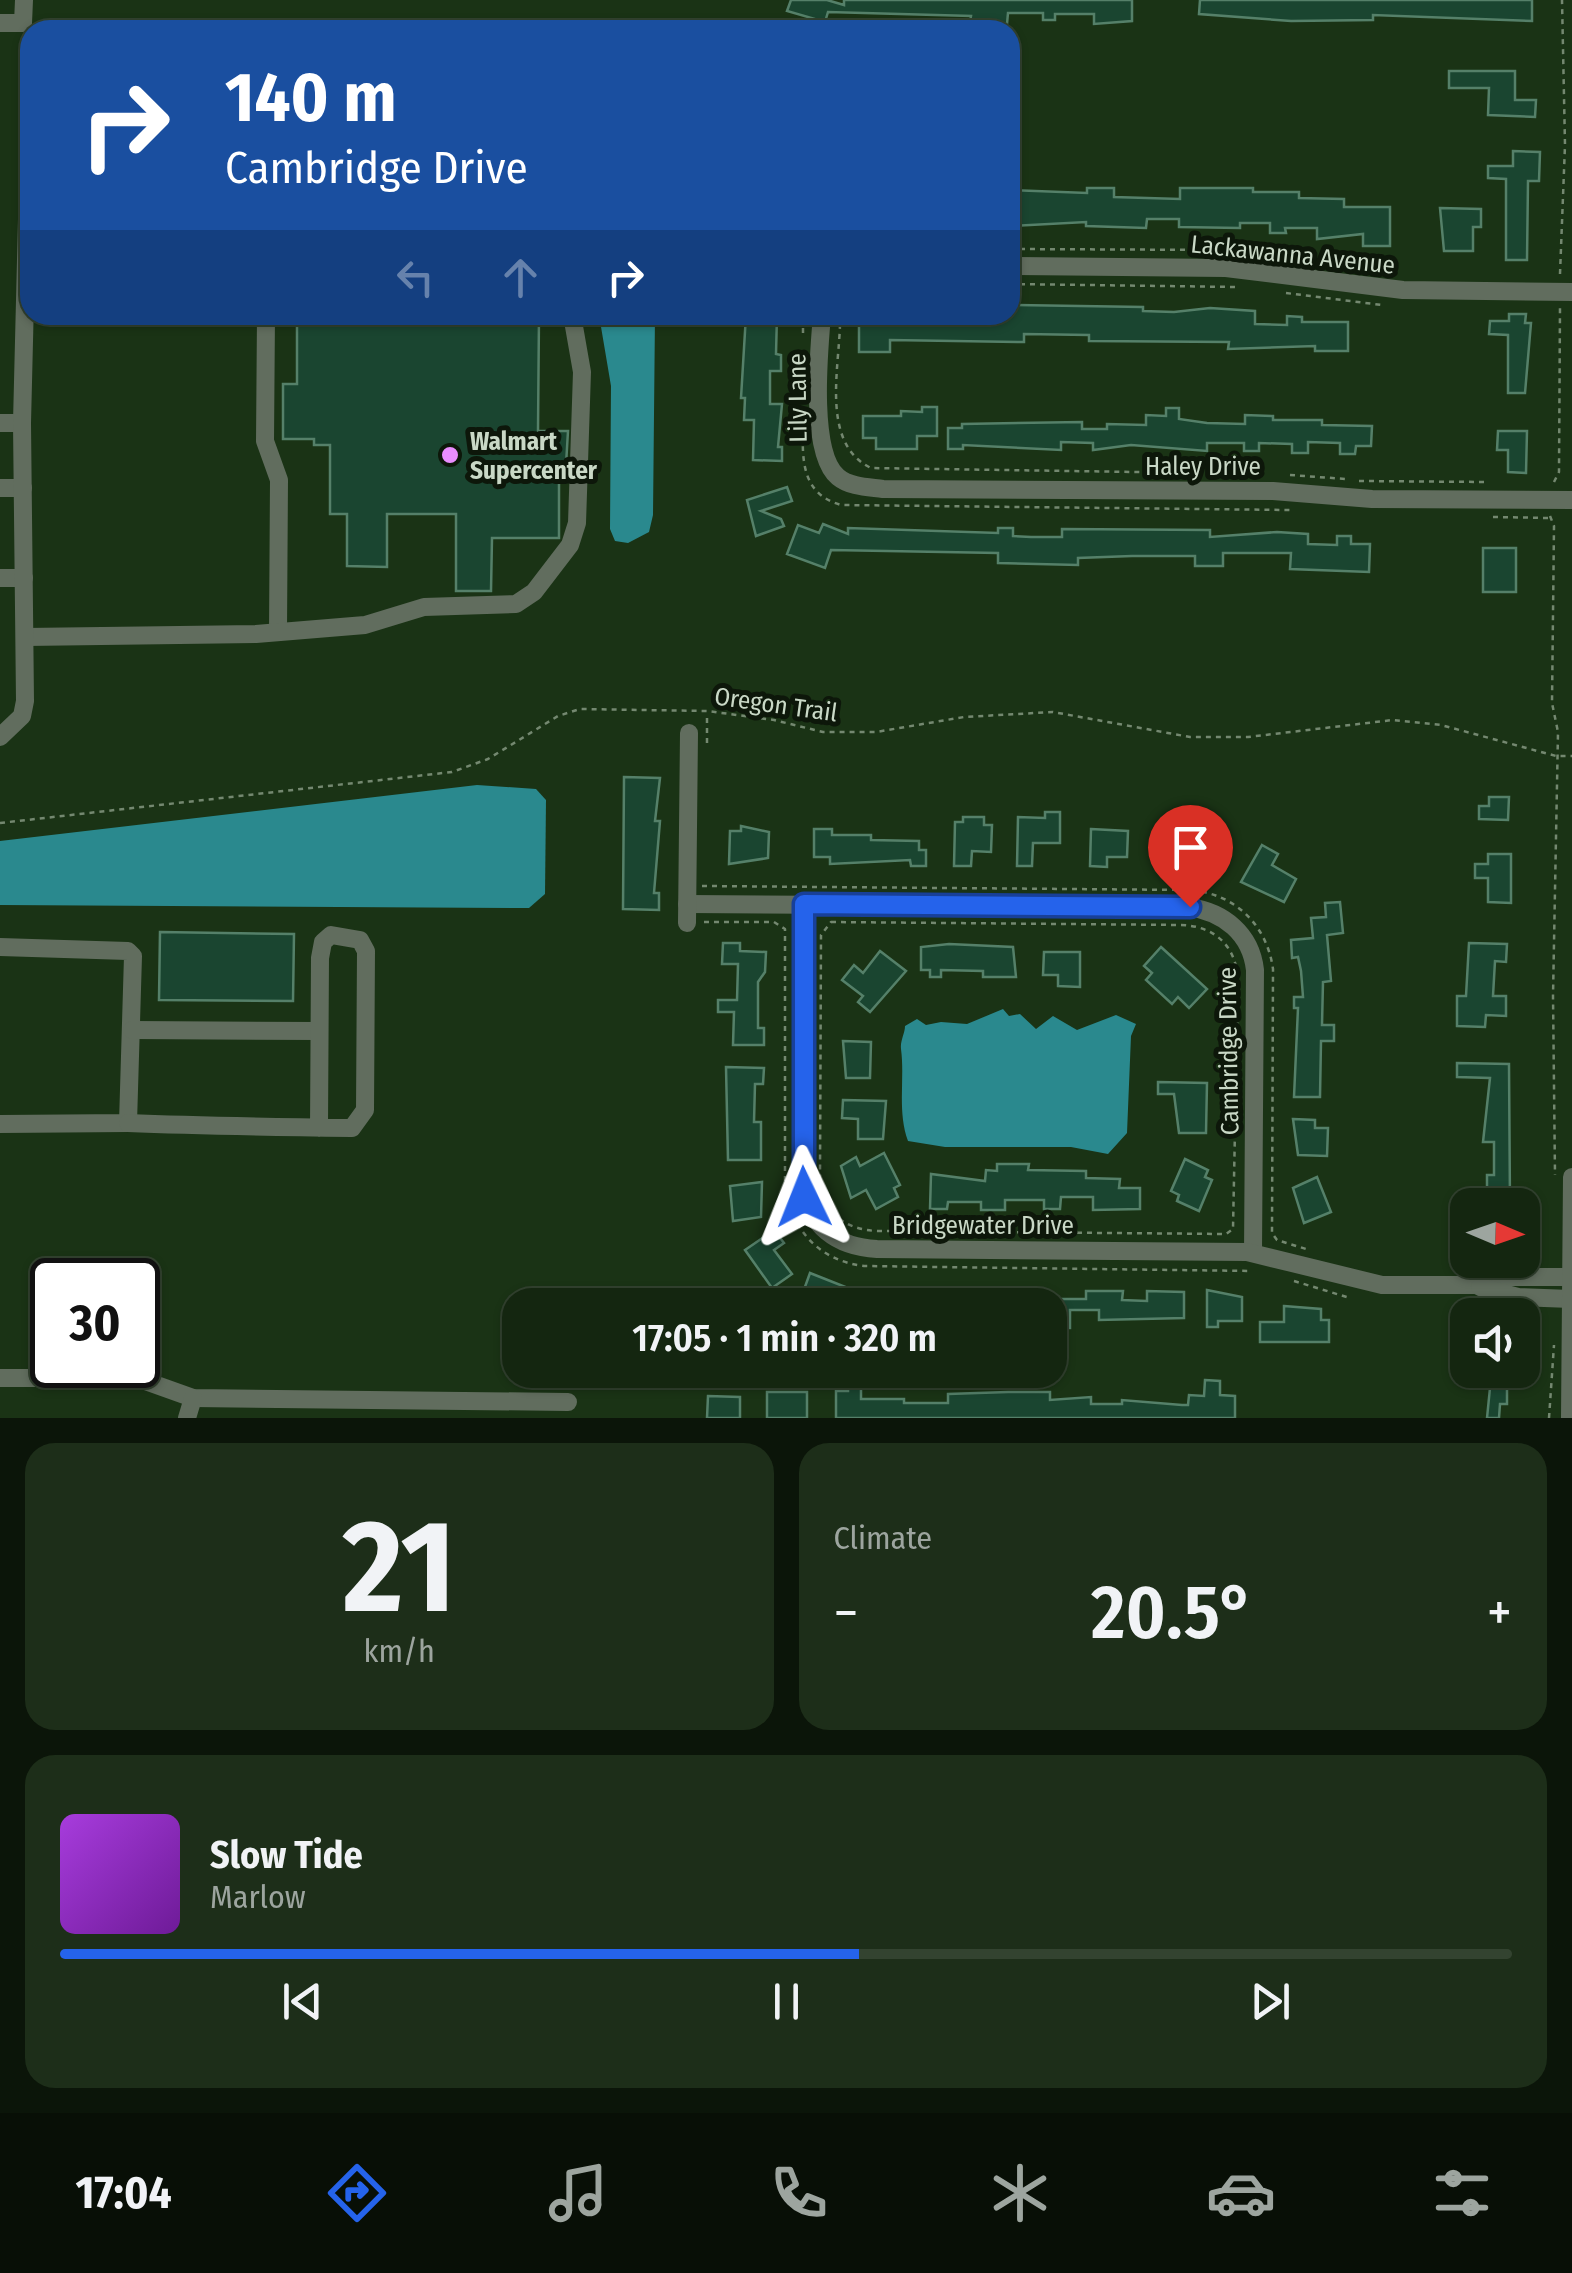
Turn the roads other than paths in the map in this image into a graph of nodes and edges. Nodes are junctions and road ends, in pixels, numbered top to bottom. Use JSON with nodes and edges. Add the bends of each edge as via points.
{"nodes":[{"id":1,"x":1020,"y":266,"type":"edge"},
{"id":2,"x":1566,"y":292,"type":"edge"},
{"id":3,"x":24,"y":325,"type":"edge"},
{"id":4,"x":266,"y":325,"type":"edge"},
{"id":5,"x":574,"y":325,"type":"edge"},
{"id":6,"x":822,"y":325,"type":"edge"},
{"id":7,"x":0,"y":423,"type":"edge"},
{"id":8,"x":22,"y":424,"type":"junction"},
{"id":9,"x":836,"y":476,"type":"joint"},
{"id":10,"x":0,"y":488,"type":"edge"},
{"id":11,"x":23,"y":488,"type":"junction"},
{"id":12,"x":1572,"y":500,"type":"edge"},
{"id":13,"x":0,"y":578,"type":"edge"},
{"id":14,"x":24,"y":578,"type":"junction"},
{"id":15,"x":278,"y":632,"type":"junction"},
{"id":16,"x":25,"y":638,"type":"junction"},
{"id":17,"x":689,"y":733,"type":"dead end"},
{"id":18,"x":0,"y":737,"type":"edge"},
{"id":19,"x":804,"y":904,"type":"junction"},
{"id":20,"x":0,"y":946,"type":"edge"},
{"id":21,"x":132,"y":1030,"type":"junction"},
{"id":22,"x":320,"y":1031,"type":"junction"},
{"id":23,"x":0,"y":1124,"type":"edge"},
{"id":24,"x":128,"y":1124,"type":"junction"},
{"id":25,"x":319,"y":1128,"type":"junction"},
{"id":26,"x":1564,"y":1178,"type":"edge"},
{"id":27,"x":1253,"y":1253,"type":"junction"},
{"id":28,"x":1571,"y":1277,"type":"edge"},
{"id":29,"x":1475,"y":1285,"type":"junction"},
{"id":30,"x":1570,"y":1298,"type":"edge"},
{"id":31,"x":0,"y":1378,"type":"edge"},
{"id":32,"x":193,"y":1398,"type":"junction"},
{"id":33,"x":568,"y":1402,"type":"dead end"},
{"id":34,"x":290,"y":1409,"type":"edge"},
{"id":35,"x":187,"y":1418,"type":"edge"},
{"id":36,"x":1570,"y":1418,"type":"edge"}],
"edges":[{"from":1,"to":2,"type":"street","name":"Lackawanna Avenue","via":[[1216,268],[1420,291]]},
{"from":3,"to":8,"type":"street"},
{"from":4,"to":15,"type":"street","via":[[265,440],[279,480]]},
{"from":5,"to":15,"type":"street","via":[[581,352],[578,512],[570,546],[534,592],[504,606],[424,607],[365,625]]},
{"from":6,"to":9,"type":"street","name":"Lily Lane","via":[[820,439]]},
{"from":7,"to":8,"type":"street"},
{"from":8,"to":11,"type":"street"},
{"from":9,"to":12,"type":"street","name":"Haley Drive","via":[[883,489],[1264,491],[1372,499],[1552,491]]},
{"from":10,"to":11,"type":"street"},
{"from":11,"to":14,"type":"street"},
{"from":13,"to":14,"type":"street"},
{"from":14,"to":16,"type":"street"},
{"from":15,"to":16,"type":"street"},
{"from":16,"to":18,"type":"street","via":[[22,716]]},
{"from":17,"to":19,"type":"street","name":"Cambridge Drive","via":[[691,908]]},
{"from":19,"to":27,"type":"street","name":"Bridgewater Drive","via":[[803,1185],[810,1211],[829,1235],[865,1248]]},
{"from":19,"to":27,"type":"street","name":"Cambridge Drive","via":[[1190,907],[1224,918],[1248,945],[1255,970]]},
{"from":20,"to":21,"type":"street","via":[[128,951]]},
{"from":21,"to":22,"type":"street"},
{"from":21,"to":24,"type":"street"},
{"from":22,"to":25,"type":"street"},
{"from":22,"to":25,"type":"street","via":[[323,942],[331,935],[360,940],[366,951],[366,1110],[352,1128]]},
{"from":23,"to":24,"type":"street"},
{"from":24,"to":25,"type":"street"},
{"from":26,"to":28,"type":"street"},
{"from":27,"to":29,"type":"street","name":"Bridgewater Drive","via":[[1373,1284]]},
{"from":28,"to":29,"type":"street","name":"Bridgewater Drive"},
{"from":28,"to":30,"type":"street"},
{"from":29,"to":30,"type":"street","name":"Bridgewater Drive","via":[[1512,1296]]},
{"from":30,"to":36,"type":"street"},
{"from":31,"to":32,"type":"street","via":[[137,1378]]},
{"from":32,"to":34,"type":"street"},
{"from":32,"to":35,"type":"street"},
{"from":33,"to":34,"type":"street"}]}
